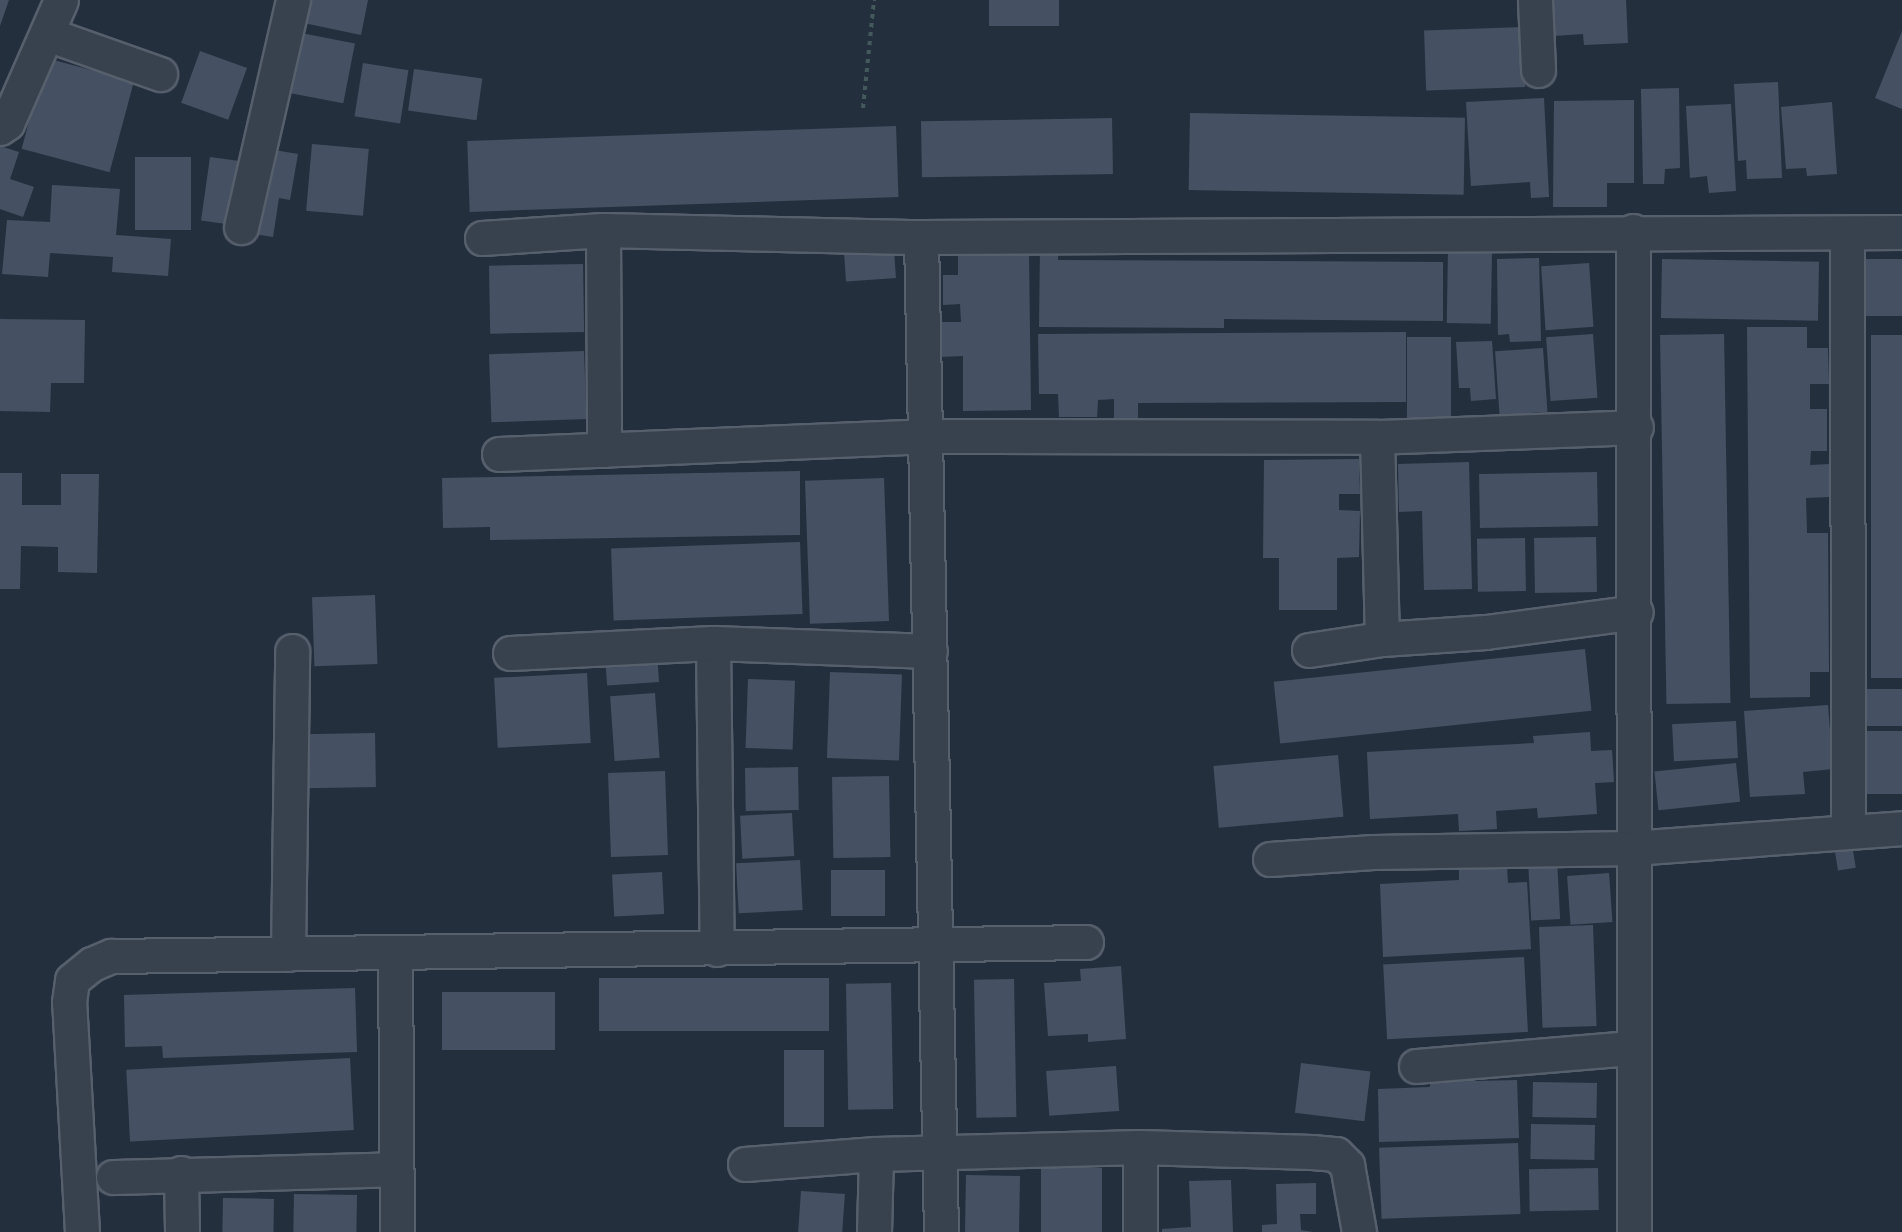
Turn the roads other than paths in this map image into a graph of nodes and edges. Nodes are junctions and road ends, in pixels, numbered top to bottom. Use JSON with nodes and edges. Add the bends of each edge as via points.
{"nodes":[{"id":1,"x":61,"y":0,"type":"edge"},
{"id":2,"x":293,"y":0,"type":"edge"},
{"id":3,"x":1535,"y":0,"type":"edge"},
{"id":4,"x":47,"y":34,"type":"junction"},
{"id":5,"x":1538,"y":70,"type":"dead end"},
{"id":6,"x":160,"y":74,"type":"dead end"},
{"id":7,"x":0,"y":128,"type":"edge"},
{"id":8,"x":241,"y":227,"type":"dead end"},
{"id":9,"x":603,"y":230,"type":"junction"},
{"id":10,"x":1633,"y":231,"type":"junction"},
{"id":11,"x":1902,"y":232,"type":"edge"},
{"id":12,"x":1847,"y":235,"type":"junction"},
{"id":13,"x":921,"y":237,"type":"junction"},
{"id":14,"x":482,"y":238,"type":"dead end"},
{"id":15,"x":1636,"y":427,"type":"junction"},
{"id":16,"x":925,"y":436,"type":"junction"},
{"id":17,"x":1377,"y":438,"type":"junction"},
{"id":18,"x":604,"y":450,"type":"junction"},
{"id":19,"x":499,"y":454,"type":"dead end"},
{"id":20,"x":1635,"y":612,"type":"junction"},
{"id":21,"x":1382,"y":639,"type":"junction"},
{"id":22,"x":713,"y":643,"type":"junction"},
{"id":23,"x":1309,"y":650,"type":"dead end"},
{"id":24,"x":292,"y":651,"type":"dead end"},
{"id":25,"x":930,"y":651,"type":"junction"},
{"id":26,"x":510,"y":653,"type":"dead end"},
{"id":27,"x":1902,"y":828,"type":"edge"},
{"id":28,"x":1848,"y":831,"type":"junction"},
{"id":29,"x":1632,"y":848,"type":"junction"},
{"id":30,"x":1270,"y":859,"type":"dead end"},
{"id":31,"x":1086,"y":942,"type":"dead end"},
{"id":32,"x":936,"y":946,"type":"junction"},
{"id":33,"x":717,"y":950,"type":"junction"},
{"id":34,"x":395,"y":953,"type":"junction"},
{"id":35,"x":288,"y":954,"type":"junction"},
{"id":36,"x":1632,"y":1048,"type":"junction"},
{"id":37,"x":1416,"y":1066,"type":"dead end"},
{"id":38,"x":1140,"y":1147,"type":"junction"},
{"id":39,"x":940,"y":1153,"type":"junction"},
{"id":40,"x":876,"y":1154,"type":"junction"},
{"id":41,"x":745,"y":1164,"type":"dead end"},
{"id":42,"x":396,"y":1168,"type":"junction"},
{"id":43,"x":182,"y":1173,"type":"junction"},
{"id":44,"x":113,"y":1177,"type":"dead end"},
{"id":45,"x":82,"y":1232,"type":"edge"},
{"id":46,"x":182,"y":1232,"type":"edge"},
{"id":47,"x":397,"y":1232,"type":"edge"},
{"id":48,"x":874,"y":1232,"type":"edge"},
{"id":49,"x":941,"y":1232,"type":"edge"},
{"id":50,"x":1140,"y":1232,"type":"edge"},
{"id":51,"x":1359,"y":1232,"type":"edge"},
{"id":52,"x":1634,"y":1232,"type":"edge"}],
"edges":[{"from":1,"to":4,"type":"street"},
{"from":2,"to":8,"type":"street"},
{"from":3,"to":5,"type":"street"},
{"from":4,"to":6,"type":"street"},
{"from":4,"to":7,"type":"street","via":[[7,123]]},
{"from":9,"to":13,"type":"street"},
{"from":9,"to":14,"type":"street"},
{"from":9,"to":18,"type":"street"},
{"from":10,"to":12,"type":"street"},
{"from":10,"to":13,"type":"street"},
{"from":10,"to":15,"type":"street"},
{"from":11,"to":12,"type":"street"},
{"from":12,"to":28,"type":"street"},
{"from":13,"to":16,"type":"street"},
{"from":15,"to":17,"type":"street"},
{"from":15,"to":20,"type":"street"},
{"from":16,"to":17,"type":"street"},
{"from":16,"to":18,"type":"street"},
{"from":16,"to":25,"type":"street"},
{"from":17,"to":21,"type":"street"},
{"from":18,"to":19,"type":"street"},
{"from":20,"to":21,"type":"street","via":[[1486,632]]},
{"from":20,"to":29,"type":"street"},
{"from":21,"to":23,"type":"street"},
{"from":22,"to":25,"type":"street"},
{"from":22,"to":26,"type":"street"},
{"from":22,"to":33,"type":"street"},
{"from":24,"to":35,"type":"street"},
{"from":25,"to":32,"type":"street"},
{"from":27,"to":28,"type":"street"},
{"from":28,"to":29,"type":"street"},
{"from":29,"to":30,"type":"street","via":[[1373,852]]},
{"from":29,"to":36,"type":"street"},
{"from":31,"to":32,"type":"street"},
{"from":32,"to":33,"type":"street"},
{"from":32,"to":39,"type":"street"},
{"from":33,"to":34,"type":"street"},
{"from":34,"to":35,"type":"street"},
{"from":34,"to":42,"type":"street"},
{"from":35,"to":45,"type":"street","via":[[111,956],[92,964],[72,980],[69,1002]]},
{"from":36,"to":37,"type":"street"},
{"from":36,"to":52,"type":"street"},
{"from":38,"to":39,"type":"street"},
{"from":38,"to":50,"type":"street"},
{"from":38,"to":51,"type":"street","via":[[1336,1154],[1347,1165]]},
{"from":39,"to":40,"type":"street"},
{"from":39,"to":49,"type":"street"},
{"from":40,"to":41,"type":"street"},
{"from":40,"to":48,"type":"street"},
{"from":42,"to":43,"type":"street"},
{"from":42,"to":47,"type":"street"},
{"from":43,"to":44,"type":"street"},
{"from":43,"to":46,"type":"street"}]}
